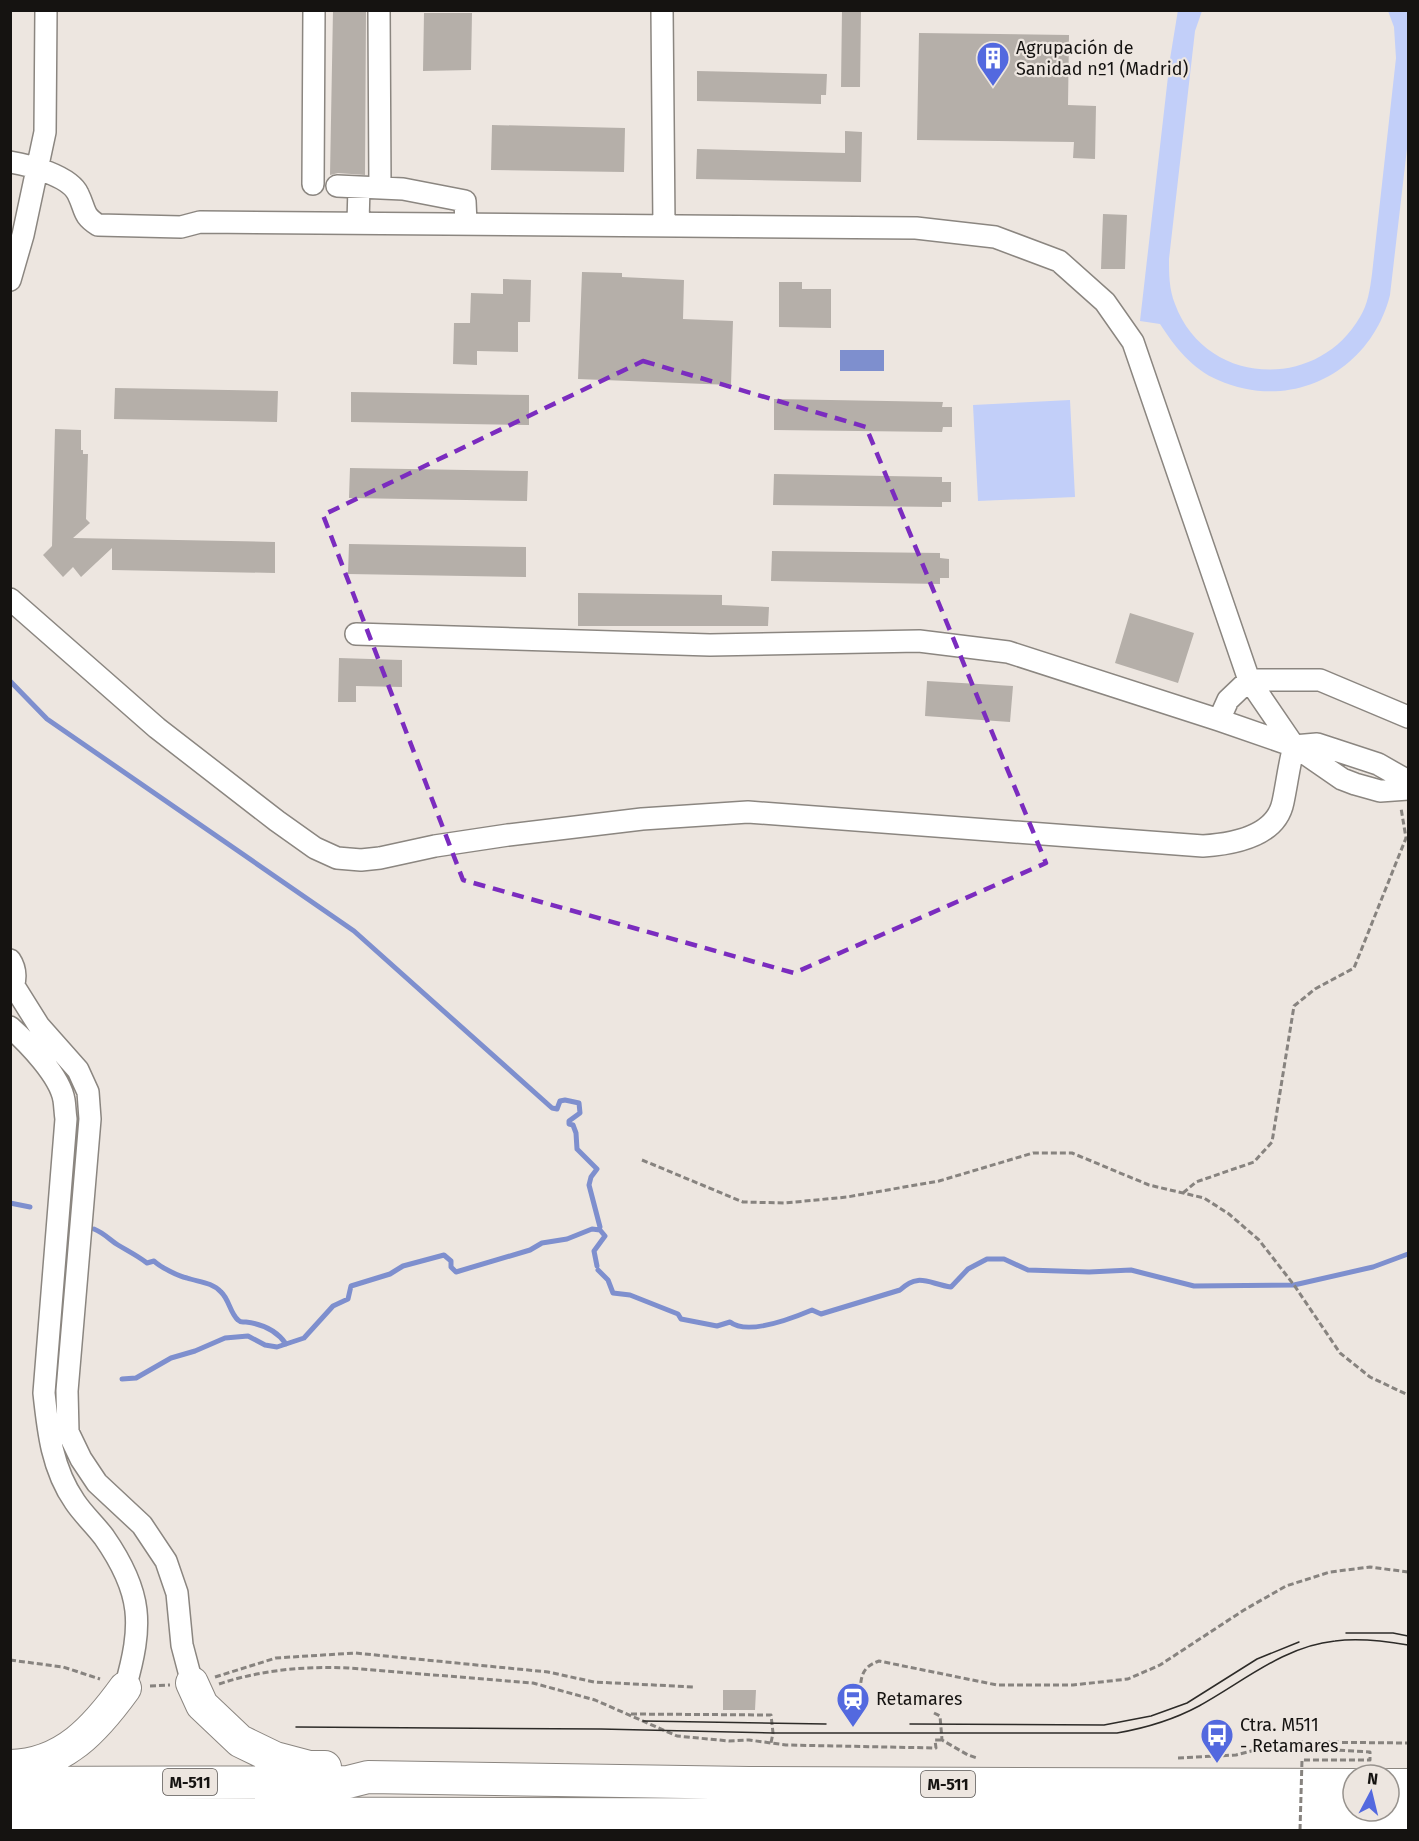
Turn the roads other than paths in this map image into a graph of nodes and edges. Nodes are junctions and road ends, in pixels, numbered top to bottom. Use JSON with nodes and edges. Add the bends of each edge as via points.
{"nodes":[{"id":1,"x":46,"y":10,"type":"edge"},
{"id":2,"x":314,"y":10,"type":"edge"},
{"id":3,"x":379,"y":10,"type":"edge"},
{"id":4,"x":662,"y":10,"type":"edge"},
{"id":5,"x":10,"y":162,"type":"edge"},
{"id":6,"x":38,"y":167,"type":"junction"},
{"id":7,"x":313,"y":184,"type":"dead end"},
{"id":8,"x":337,"y":186,"type":"dead end"},
{"id":9,"x":369,"y":188,"type":"junction"},
{"id":10,"x":358,"y":223,"type":"junction"},
{"id":11,"x":466,"y":224,"type":"junction"},
{"id":12,"x":664,"y":226,"type":"junction"},
{"id":13,"x":10,"y":280,"type":"edge"},
{"id":14,"x":10,"y":599,"type":"edge"},
{"id":15,"x":356,"y":634,"type":"dead end"},
{"id":16,"x":1249,"y":680,"type":"junction"},
{"id":17,"x":1408,"y":717,"type":"edge"},
{"id":18,"x":1219,"y":720,"type":"junction"},
{"id":19,"x":1294,"y":746,"type":"junction"},
{"id":20,"x":1408,"y":782,"type":"edge"},
{"id":21,"x":1405,"y":796,"type":"edge"},
{"id":22,"x":10,"y":960,"type":"edge"},
{"id":23,"x":12,"y":989,"type":"edge"},
{"id":24,"x":10,"y":1027,"type":"edge"},
{"id":25,"x":88,"y":1092,"type":"junction"},
{"id":26,"x":64,"y":1098,"type":"junction"},
{"id":27,"x":125,"y":1688,"type":"joint"},
{"id":28,"x":194,"y":1688,"type":"joint"},
{"id":29,"x":10,"y":1766,"type":"edge"},
{"id":30,"x":368,"y":1777,"type":"junction"},
{"id":31,"x":10,"y":1783,"type":"edge"},
{"id":32,"x":1341,"y":1785,"type":"edge"},
{"id":33,"x":1148,"y":1800,"type":"junction"},
{"id":34,"x":10,"y":1813,"type":"edge"},
{"id":35,"x":1408,"y":1816,"type":"edge"},
{"id":36,"x":1309,"y":1823,"type":"edge"},
{"id":37,"x":1181,"y":1830,"type":"edge"},
{"id":38,"x":1285,"y":1830,"type":"edge"}],
"edges":[{"from":1,"to":6,"type":"street","via":[[45,132]]},
{"from":2,"to":7,"type":"street"},
{"from":3,"to":9,"type":"street"},
{"from":4,"to":12,"type":"street"},
{"from":5,"to":6,"type":"street"},
{"from":6,"to":10,"type":"street","via":[[78,192],[87,219],[98,225]]},
{"from":6,"to":13,"type":"street"},
{"from":8,"to":9,"type":"street"},
{"from":9,"to":10,"type":"street"},
{"from":9,"to":11,"type":"street","via":[[403,189],[465,201]]},
{"from":10,"to":11,"type":"street"},
{"from":11,"to":12,"type":"street"},
{"from":12,"to":16,"type":"street","via":[[916,228],[995,237],[1059,261],[1105,302],[1133,342]]},
{"from":14,"to":19,"type":"street","via":[[157,728],[277,821],[315,848],[338,858],[360,860],[508,835],[642,819],[748,812],[1203,846],[1230,844],[1276,822]]},
{"from":15,"to":18,"type":"street","via":[[710,645],[919,641],[1008,652]]},
{"from":16,"to":17,"type":"street","via":[[1320,680]]},
{"from":16,"to":18,"type":"street","via":[[1227,700]]},
{"from":16,"to":19,"type":"street"},
{"from":18,"to":19,"type":"street"},
{"from":19,"to":20,"type":"street","via":[[1317,744],[1378,764]]},
{"from":19,"to":21,"type":"street","via":[[1342,779]]},
{"from":22,"to":23,"type":"street","via":[[15,968]]},
{"from":23,"to":25,"type":"street","via":[[78,1070]]},
{"from":24,"to":26,"type":"street","via":[[53,1076]]},
{"from":25,"to":26,"type":"street"},
{"from":25,"to":28,"type":"street","via":[[90,1119],[67,1392],[68,1432],[97,1483],[142,1525],[166,1561],[177,1593],[182,1645]]},
{"from":26,"to":27,"type":"street","via":[[66,1119],[44,1393],[48,1437],[58,1470],[74,1501],[104,1537],[129,1579],[137,1618],[136,1650]]},
{"from":27,"to":29,"type":"highway","via":[[86,1736],[56,1756]]},
{"from":28,"to":30,"type":"highway","via":[[202,1705],[240,1741],[275,1758],[309,1767],[349,1767]]},
{"from":30,"to":31,"type":"highway","number":"M-511","via":[[348,1782]]},
{"from":30,"to":33,"type":"highway","number":"M-511","via":[[760,1783]]},
{"from":32,"to":33,"type":"highway","number":"M-511"},
{"from":33,"to":34,"type":"highway","number":"M-511"},
{"from":33,"to":36,"type":"highway","number":"M-511"},
{"from":33,"to":37,"type":"street","via":[[1168,1827]]},
{"from":35,"to":36,"type":"highway","number":"M-511"},
{"from":36,"to":38,"type":"street"}]}
